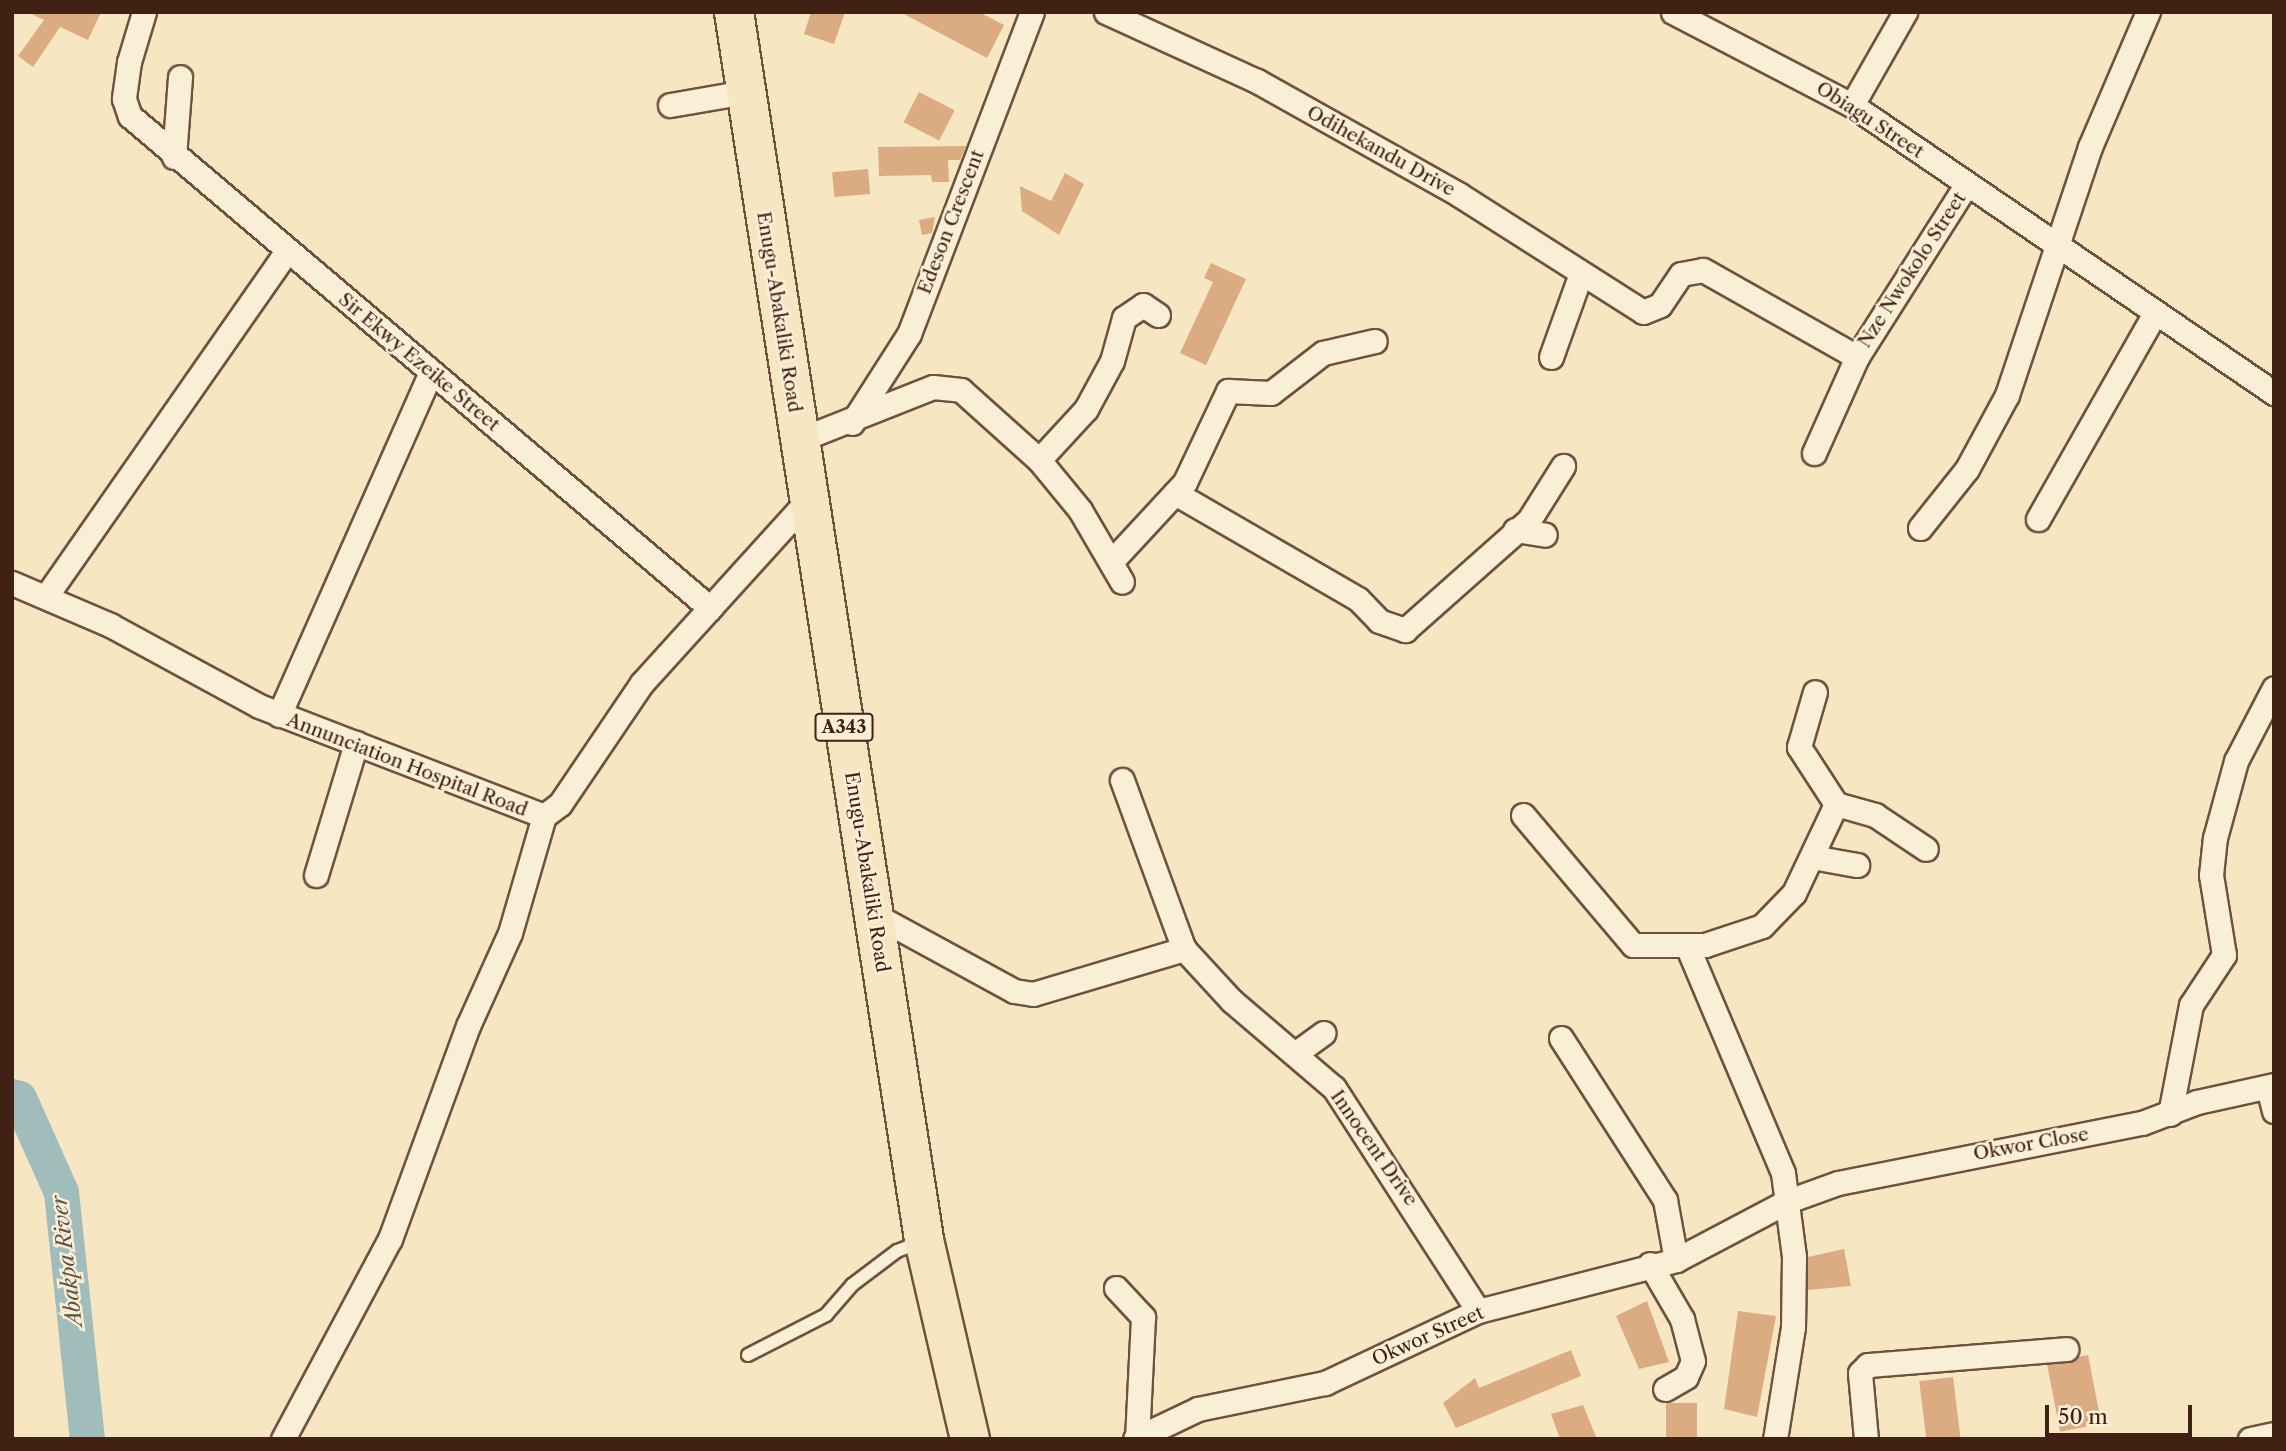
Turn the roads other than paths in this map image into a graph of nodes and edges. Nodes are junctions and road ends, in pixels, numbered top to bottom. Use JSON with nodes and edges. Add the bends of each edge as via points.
{"nodes":[{"id":1,"x":144,"y":12,"type":"edge"},
{"id":2,"x":734,"y":12,"type":"edge"},
{"id":3,"x":750,"y":12,"type":"edge"},
{"id":4,"x":1032,"y":12,"type":"edge"},
{"id":5,"x":1106,"y":12,"type":"edge"},
{"id":6,"x":1672,"y":12,"type":"edge"},
{"id":7,"x":1905,"y":12,"type":"edge"},
{"id":8,"x":2148,"y":12,"type":"edge"},
{"id":9,"x":180,"y":76,"type":"dead end"},
{"id":10,"x":745,"y":92,"type":"junction"},
{"id":11,"x":670,"y":105,"type":"dead end"},
{"id":12,"x":1852,"y":105,"type":"junction"},
{"id":13,"x":174,"y":157,"type":"junction"},
{"id":14,"x":1967,"y":184,"type":"junction"},
{"id":15,"x":2056,"y":246,"type":"junction"},
{"id":16,"x":287,"y":251,"type":"junction"},
{"id":17,"x":1580,"y":276,"type":"junction"},
{"id":18,"x":1158,"y":315,"type":"dead end"},
{"id":19,"x":2154,"y":315,"type":"junction"},
{"id":20,"x":1375,"y":341,"type":"dead end"},
{"id":21,"x":1551,"y":357,"type":"dead end"},
{"id":22,"x":1857,"y":357,"type":"junction"},
{"id":23,"x":431,"y":372,"type":"junction"},
{"id":24,"x":2274,"y":393,"type":"edge"},
{"id":25,"x":852,"y":423,"type":"junction"},
{"id":26,"x":806,"y":437,"type":"junction"},
{"id":27,"x":1814,"y":453,"type":"dead end"},
{"id":28,"x":1039,"y":460,"type":"junction"},
{"id":29,"x":1563,"y":466,"type":"dead end"},
{"id":30,"x":1175,"y":493,"type":"junction"},
{"id":31,"x":808,"y":499,"type":"junction"},
{"id":32,"x":2038,"y":519,"type":"dead end"},
{"id":33,"x":1920,"y":528,"type":"dead end"},
{"id":34,"x":1515,"y":530,"type":"junction"},
{"id":35,"x":1545,"y":535,"type":"dead end"},
{"id":36,"x":1111,"y":562,"type":"junction"},
{"id":37,"x":1122,"y":582,"type":"dead end"},
{"id":38,"x":12,"y":583,"type":"edge"},
{"id":39,"x":47,"y":595,"type":"junction"},
{"id":40,"x":710,"y":608,"type":"junction"},
{"id":41,"x":2274,"y":688,"type":"edge"},
{"id":42,"x":1815,"y":692,"type":"dead end"},
{"id":43,"x":279,"y":715,"type":"junction"},
{"id":44,"x":356,"y":743,"type":"junction"},
{"id":45,"x":1122,"y":780,"type":"dead end"},
{"id":46,"x":1836,"y":804,"type":"junction"},
{"id":47,"x":1523,"y":815,"type":"dead end"},
{"id":48,"x":544,"y":816,"type":"junction"},
{"id":49,"x":1926,"y":849,"type":"dead end"},
{"id":50,"x":1812,"y":857,"type":"junction"},
{"id":51,"x":1857,"y":865,"type":"dead end"},
{"id":52,"x":316,"y":875,"type":"dead end"},
{"id":53,"x":886,"y":920,"type":"junction"},
{"id":54,"x":1184,"y":948,"type":"junction"},
{"id":55,"x":1688,"y":948,"type":"junction"},
{"id":56,"x":1324,"y":1033,"type":"dead end"},
{"id":57,"x":1561,"y":1038,"type":"dead end"},
{"id":58,"x":1296,"y":1053,"type":"junction"},
{"id":59,"x":2271,"y":1086,"type":"edge"},
{"id":60,"x":2274,"y":1111,"type":"edge"},
{"id":61,"x":2170,"y":1114,"type":"junction"},
{"id":62,"x":1788,"y":1201,"type":"junction"},
{"id":63,"x":924,"y":1240,"type":"junction"},
{"id":64,"x":1724,"y":1240,"type":"joint"},
{"id":65,"x":1675,"y":1260,"type":"junction"},
{"id":66,"x":1650,"y":1264,"type":"junction"},
{"id":67,"x":1116,"y":1288,"type":"dead end"},
{"id":68,"x":1479,"y":1311,"type":"junction"},
{"id":69,"x":2066,"y":1349,"type":"dead end"},
{"id":70,"x":748,"y":1355,"type":"dead end"},
{"id":71,"x":1665,"y":1389,"type":"dead end"},
{"id":72,"x":2274,"y":1434,"type":"edge"},
{"id":73,"x":1136,"y":1438,"type":"edge"},
{"id":74,"x":284,"y":1439,"type":"edge"},
{"id":75,"x":970,"y":1439,"type":"edge"},
{"id":76,"x":985,"y":1439,"type":"edge"},
{"id":77,"x":1774,"y":1439,"type":"edge"},
{"id":78,"x":1866,"y":1439,"type":"edge"},
{"id":79,"x":2250,"y":1439,"type":"edge"}],
"edges":[{"from":1,"to":13,"type":"street","name":"Sir Ekwy Ezeike Street","via":[[124,99],[130,116]]},
{"from":2,"to":10,"type":"highway","name":"Enugu-Abakaliki Road","number":"A343"},
{"from":3,"to":26,"type":"highway","name":"Enugu-Abakaliki Road","number":"A343"},
{"from":4,"to":25,"type":"street","name":"Edeson Crescent","via":[[909,334]]},
{"from":5,"to":17,"type":"street","name":"Odihekandu Drive","via":[[1257,81],[1458,194]]},
{"from":6,"to":12,"type":"street","name":"Obiagu Street"},
{"from":7,"to":12,"type":"street"},
{"from":8,"to":15,"type":"street"},
{"from":9,"to":13,"type":"street"},
{"from":10,"to":11,"type":"street"},
{"from":10,"to":26,"type":"highway","name":"Enugu-Abakaliki Road","number":"A343"},
{"from":12,"to":14,"type":"street","name":"Obiagu Street"},
{"from":13,"to":16,"type":"street","name":"Sir Ekwy Ezeike Street"},
{"from":14,"to":15,"type":"street","name":"Obiagu Street"},
{"from":14,"to":22,"type":"street","name":"Nze Nwokolo Street"},
{"from":15,"to":19,"type":"street","name":"Obiagu Street"},
{"from":15,"to":33,"type":"street","via":[[2002,407],[1968,469]]},
{"from":16,"to":23,"type":"street","name":"Sir Ekwy Ezeike Street"},
{"from":16,"to":39,"type":"street"},
{"from":17,"to":21,"type":"street"},
{"from":17,"to":22,"type":"street","name":"Odihekandu Drive","via":[[1643,312],[1660,305],[1681,274],[1703,270]]},
{"from":18,"to":28,"type":"street","via":[[1143,305],[1124,318],[1112,361],[1086,409]]},
{"from":19,"to":24,"type":"street","name":"Obiagu Street"},
{"from":19,"to":32,"type":"street"},
{"from":20,"to":30,"type":"street","via":[[1323,353],[1271,393],[1228,391]]},
{"from":22,"to":27,"type":"street","name":"Nze Nwokolo Street"},
{"from":23,"to":40,"type":"street","name":"Sir Ekwy Ezeike Street"},
{"from":23,"to":43,"type":"street"},
{"from":25,"to":26,"type":"street"},
{"from":25,"to":28,"type":"street","via":[[948,386],[971,394]]},
{"from":26,"to":31,"type":"highway","name":"Enugu-Abakaliki Road","number":"A343"},
{"from":26,"to":53,"type":"highway","name":"Enugu-Abakaliki Road","number":"A343"},
{"from":28,"to":36,"type":"street"},
{"from":29,"to":34,"type":"street","via":[[1529,520]]},
{"from":30,"to":34,"type":"street","via":[[1358,599],[1379,621],[1405,630]]},
{"from":30,"to":36,"type":"street"},
{"from":31,"to":40,"type":"street","name":"Annunciation Hospital Road"},
{"from":31,"to":53,"type":"highway","name":"Enugu-Abakaliki Road","number":"A343"},
{"from":34,"to":35,"type":"street"},
{"from":36,"to":37,"type":"street"},
{"from":38,"to":39,"type":"street","name":"Annunciation Hospital Road"},
{"from":39,"to":43,"type":"street","name":"Annunciation Hospital Road"},
{"from":40,"to":48,"type":"street","name":"Annunciation Hospital Road","via":[[642,683],[560,804]]},
{"from":41,"to":61,"type":"street","via":[[2236,761],[2216,838],[2211,875],[2224,956],[2191,1005]]},
{"from":42,"to":46,"type":"street","via":[[1799,747]]},
{"from":43,"to":44,"type":"street","name":"Annunciation Hospital Road"},
{"from":44,"to":48,"type":"street","name":"Annunciation Hospital Road"},
{"from":44,"to":52,"type":"street"},
{"from":45,"to":54,"type":"street"},
{"from":46,"to":49,"type":"street","via":[[1875,815]]},
{"from":46,"to":50,"type":"street"},
{"from":47,"to":55,"type":"street","via":[[1569,863],[1621,938],[1633,945]]},
{"from":48,"to":74,"type":"street","via":[[510,933],[467,1026],[390,1239]]},
{"from":50,"to":51,"type":"street"},
{"from":50,"to":55,"type":"street","via":[[1794,893],[1762,926]]},
{"from":53,"to":54,"type":"street","via":[[1014,990],[1033,994]]},
{"from":53,"to":63,"type":"highway","name":"Enugu-Abakaliki Road","number":"A343"},
{"from":53,"to":76,"type":"highway","name":"Enugu-Abakaliki Road","number":"A343"},
{"from":54,"to":58,"type":"street","name":"Innocent Drive","via":[[1232,1001]]},
{"from":55,"to":62,"type":"street","via":[[1775,1147]]},
{"from":56,"to":58,"type":"street"},
{"from":57,"to":65,"type":"street","via":[[1665,1200]]},
{"from":58,"to":68,"type":"street","name":"Innocent Drive","via":[[1334,1088],[1371,1140]]},
{"from":59,"to":60,"type":"street"},
{"from":59,"to":61,"type":"street","name":"Okwor Close"},
{"from":61,"to":62,"type":"street","name":"Okwor Close","via":[[1886,1170]]},
{"from":62,"to":64,"type":"street","name":"Okwor Close"},
{"from":62,"to":77,"type":"street","via":[[1793,1326]]},
{"from":63,"to":70,"type":"lane","via":[[897,1251],[826,1315]]},
{"from":63,"to":75,"type":"highway","name":"Enugu-Abakaliki Road","number":"A343"},
{"from":64,"to":65,"type":"street","name":"Okwor Street"},
{"from":65,"to":66,"type":"street","name":"Okwor Street"},
{"from":66,"to":68,"type":"street","name":"Okwor Street"},
{"from":66,"to":71,"type":"street","via":[[1682,1320],[1693,1361],[1686,1377]]},
{"from":67,"to":73,"type":"street","via":[[1143,1317]]},
{"from":68,"to":73,"type":"street","name":"Okwor Street","via":[[1325,1383],[1198,1409]]},
{"from":69,"to":78,"type":"street","via":[[1868,1365],[1860,1373]]},
{"from":72,"to":79,"type":"street"}]}
